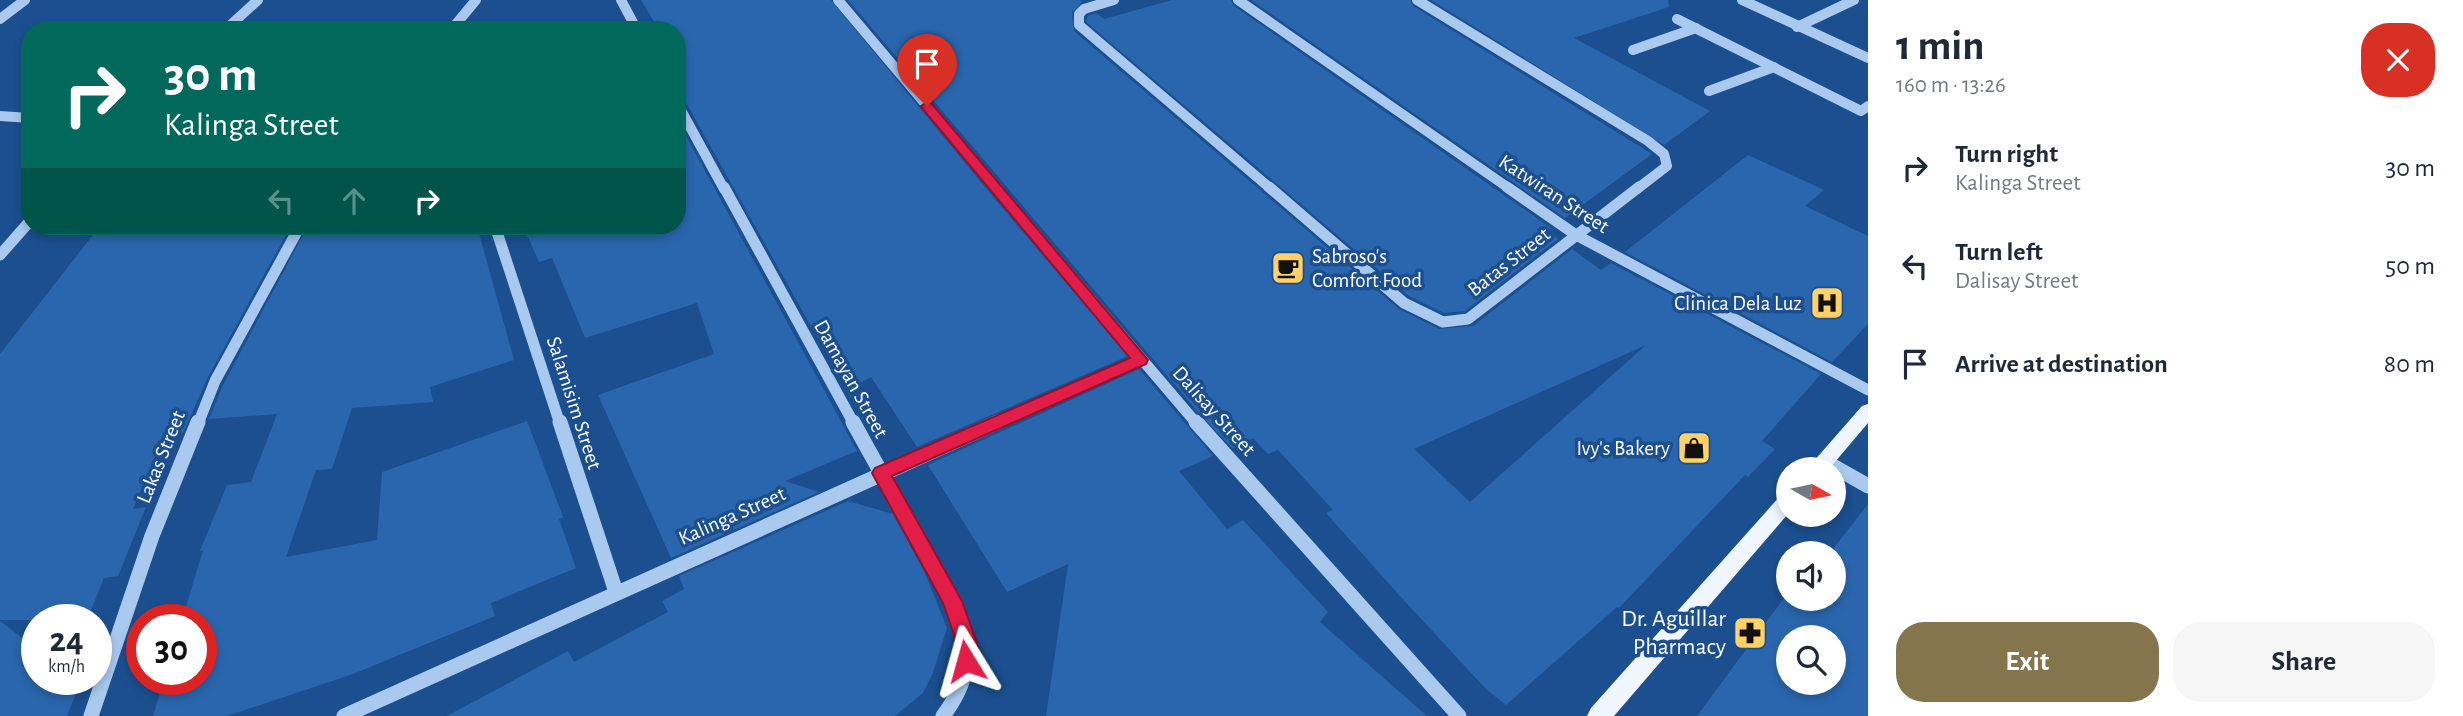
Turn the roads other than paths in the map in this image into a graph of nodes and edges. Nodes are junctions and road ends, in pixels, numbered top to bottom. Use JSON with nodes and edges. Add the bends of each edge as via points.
{"nodes":[{"id":1,"x":25,"y":0,"type":"edge"},
{"id":2,"x":258,"y":0,"type":"edge"},
{"id":3,"x":476,"y":0,"type":"edge"},
{"id":4,"x":621,"y":0,"type":"edge"},
{"id":5,"x":838,"y":0,"type":"edge"},
{"id":6,"x":1114,"y":0,"type":"edge"},
{"id":7,"x":1238,"y":0,"type":"edge"},
{"id":8,"x":1417,"y":0,"type":"edge"},
{"id":9,"x":1742,"y":0,"type":"edge"},
{"id":10,"x":1854,"y":0,"type":"edge"},
{"id":11,"x":0,"y":19,"type":"edge"},
{"id":12,"x":1677,"y":19,"type":"dead end"},
{"id":13,"x":235,"y":21,"type":"edge"},
{"id":14,"x":458,"y":21,"type":"edge"},
{"id":15,"x":632,"y":21,"type":"edge"},
{"id":16,"x":1797,"y":27,"type":"junction"},
{"id":17,"x":1696,"y":28,"type":"junction"},
{"id":18,"x":1633,"y":50,"type":"dead end"},
{"id":19,"x":1868,"y":58,"type":"edge"},
{"id":20,"x":1774,"y":67,"type":"junction"},
{"id":21,"x":1709,"y":90,"type":"dead end"},
{"id":22,"x":1868,"y":106,"type":"edge"},
{"id":23,"x":0,"y":116,"type":"edge"},
{"id":24,"x":21,"y":117,"type":"edge"},
{"id":25,"x":686,"y":119,"type":"edge"},
{"id":26,"x":21,"y":231,"type":"edge"},
{"id":27,"x":295,"y":235,"type":"edge"},
{"id":28,"x":498,"y":235,"type":"edge"},
{"id":29,"x":1576,"y":235,"type":"junction"},
{"id":30,"x":0,"y":255,"type":"edge"},
{"id":31,"x":1140,"y":360,"type":"junction"},
{"id":32,"x":1868,"y":390,"type":"edge"},
{"id":33,"x":1868,"y":411,"type":"edge"},
{"id":34,"x":1827,"y":457,"type":"edge"},
{"id":35,"x":881,"y":473,"type":"junction"},
{"id":36,"x":1846,"y":476,"type":"edge"},
{"id":37,"x":1868,"y":486,"type":"edge"},
{"id":38,"x":1776,"y":515,"type":"edge"},
{"id":39,"x":616,"y":592,"type":"junction"},
{"id":40,"x":91,"y":716,"type":"edge"},
{"id":41,"x":344,"y":716,"type":"edge"},
{"id":42,"x":943,"y":716,"type":"edge"},
{"id":43,"x":1459,"y":716,"type":"edge"},
{"id":44,"x":1599,"y":716,"type":"edge"}],
"edges":[{"from":1,"to":11,"type":"street"},
{"from":2,"to":13,"type":"street"},
{"from":3,"to":14,"type":"street"},
{"from":4,"to":15,"type":"street"},
{"from":5,"to":31,"type":"street","name":"Dalisay Street"},
{"from":6,"to":29,"type":"street","name":"Batas Street","via":[[1084,9],[1079,14],[1080,25],[1404,303],[1426,316],[1443,322],[1468,319]]},
{"from":7,"to":29,"type":"street","name":"Katwiran Street"},
{"from":8,"to":29,"type":"street","name":"Batas Street","via":[[1664,154],[1667,166]]},
{"from":9,"to":16,"type":"street"},
{"from":10,"to":16,"type":"street"},
{"from":12,"to":17,"type":"street"},
{"from":16,"to":19,"type":"street"},
{"from":17,"to":18,"type":"street"},
{"from":17,"to":20,"type":"street"},
{"from":20,"to":21,"type":"street"},
{"from":20,"to":22,"type":"street","via":[[1861,111]]},
{"from":23,"to":24,"type":"street"},
{"from":25,"to":35,"type":"street","name":"Damayan Street"},
{"from":26,"to":30,"type":"street"},
{"from":27,"to":40,"type":"street","name":"Lakas Street","via":[[215,381],[152,536]]},
{"from":28,"to":39,"type":"street","name":"Salamisim Street"},
{"from":29,"to":32,"type":"street","name":"Katwiran Street"},
{"from":31,"to":35,"type":"street","name":"Kalinga Street"},
{"from":31,"to":43,"type":"street","name":"Dalisay Street"},
{"from":33,"to":34,"type":"main road"},
{"from":35,"to":39,"type":"street","name":"Kalinga Street"},
{"from":35,"to":42,"type":"street","name":"Damayan Street","via":[[952,601],[968,646],[964,675]]},
{"from":36,"to":37,"type":"street"},
{"from":38,"to":44,"type":"main road"},
{"from":39,"to":41,"type":"street","name":"Kalinga Street"}]}
